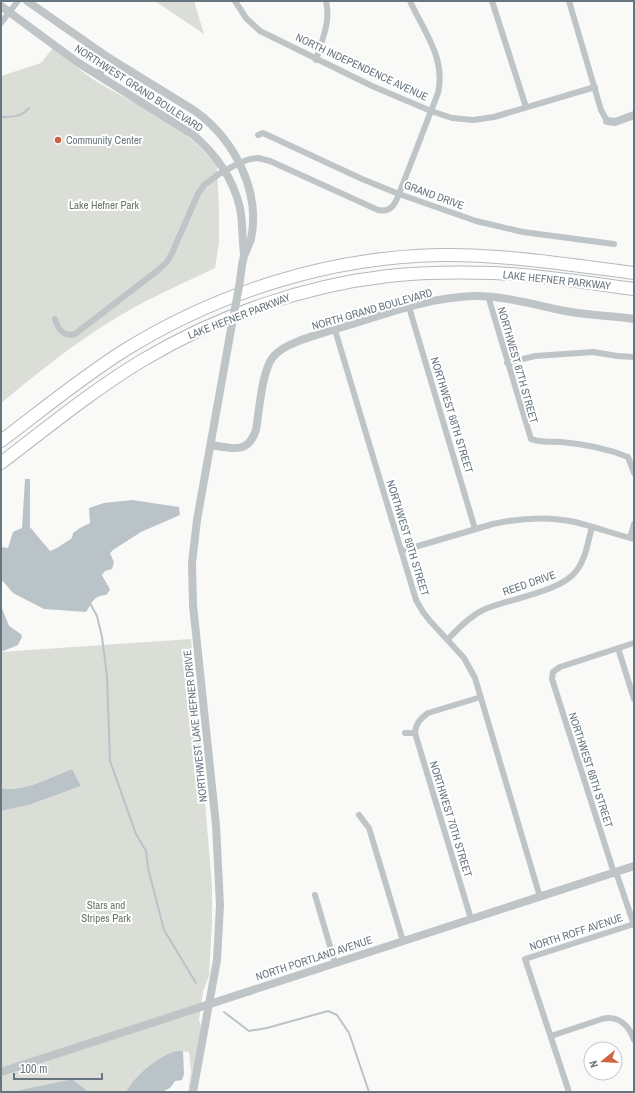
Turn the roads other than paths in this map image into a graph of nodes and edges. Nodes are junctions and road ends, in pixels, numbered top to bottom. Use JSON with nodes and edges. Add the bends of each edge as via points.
{"nodes":[{"id":1,"x":18,"y":1,"type":"edge"},
{"id":2,"x":27,"y":1,"type":"edge"},
{"id":3,"x":235,"y":1,"type":"edge"},
{"id":4,"x":326,"y":1,"type":"edge"},
{"id":5,"x":410,"y":1,"type":"edge"},
{"id":6,"x":492,"y":1,"type":"edge"},
{"id":7,"x":569,"y":1,"type":"edge"},
{"id":8,"x":1,"y":6,"type":"edge"},
{"id":9,"x":9,"y":12,"type":"junction"},
{"id":10,"x":1,"y":23,"type":"edge"},
{"id":11,"x":109,"y":58,"type":"junction"},
{"id":12,"x":316,"y":60,"type":"junction"},
{"id":13,"x":98,"y":75,"type":"junction"},
{"id":14,"x":595,"y":87,"type":"junction"},
{"id":15,"x":526,"y":107,"type":"junction"},
{"id":16,"x":431,"y":111,"type":"junction"},
{"id":17,"x":634,"y":115,"type":"edge"},
{"id":18,"x":607,"y":121,"type":"joint"},
{"id":19,"x":258,"y":135,"type":"dead end"},
{"id":20,"x":239,"y":163,"type":"junction"},
{"id":21,"x":225,"y":171,"type":"junction"},
{"id":22,"x":399,"y":194,"type":"junction"},
{"id":23,"x":614,"y":244,"type":"dead end"},
{"id":24,"x":244,"y":260,"type":"junction"},
{"id":25,"x":634,"y":273,"type":"edge"},
{"id":26,"x":634,"y":289,"type":"edge"},
{"id":27,"x":488,"y":296,"type":"junction"},
{"id":28,"x":409,"y":307,"type":"junction"},
{"id":29,"x":55,"y":319,"type":"dead end"},
{"id":30,"x":634,"y":319,"type":"edge"},
{"id":31,"x":335,"y":330,"type":"junction"},
{"id":32,"x":634,"y":357,"type":"edge"},
{"id":33,"x":507,"y":363,"type":"junction"},
{"id":34,"x":1,"y":441,"type":"edge"},
{"id":35,"x":211,"y":445,"type":"junction"},
{"id":36,"x":1,"y":463,"type":"edge"},
{"id":37,"x":634,"y":472,"type":"edge"},
{"id":38,"x":634,"y":524,"type":"edge"},
{"id":39,"x":592,"y":527,"type":"junction"},
{"id":40,"x":476,"y":529,"type":"junction"},
{"id":41,"x":632,"y":539,"type":"edge"},
{"id":42,"x":401,"y":551,"type":"junction"},
{"id":43,"x":448,"y":639,"type":"junction"},
{"id":44,"x":634,"y":643,"type":"edge"},
{"id":45,"x":618,"y":648,"type":"junction"},
{"id":46,"x":481,"y":697,"type":"junction"},
{"id":47,"x":634,"y":699,"type":"edge"},
{"id":48,"x":405,"y":733,"type":"dead end"},
{"id":49,"x":415,"y":733,"type":"junction"},
{"id":50,"x":359,"y":816,"type":"dead end"},
{"id":51,"x":634,"y":866,"type":"edge"},
{"id":52,"x":615,"y":873,"type":"junction"},
{"id":53,"x":315,"y":895,"type":"dead end"},
{"id":54,"x":540,"y":897,"type":"junction"},
{"id":55,"x":471,"y":919,"type":"junction"},
{"id":56,"x":634,"y":925,"type":"edge"},
{"id":57,"x":403,"y":941,"type":"junction"},
{"id":58,"x":335,"y":963,"type":"junction"},
{"id":59,"x":209,"y":1004,"type":"junction"},
{"id":60,"x":551,"y":1036,"type":"junction"},
{"id":61,"x":634,"y":1040,"type":"edge"},
{"id":62,"x":1,"y":1072,"type":"edge"},
{"id":63,"x":193,"y":1092,"type":"edge"},
{"id":64,"x":569,"y":1092,"type":"edge"}],
"edges":[{"from":1,"to":9,"type":"street"},
{"from":2,"to":11,"type":"street","name":"NORTHWEST GRAND BOULEVARD"},
{"from":3,"to":12,"type":"street","name":"NORTH INDEPENDENCE AVENUE","via":[[240,11],[260,31]]},
{"from":4,"to":12,"type":"street","via":[[327,26]]},
{"from":5,"to":16,"type":"street","via":[[439,63],[440,84]]},
{"from":6,"to":15,"type":"street"},
{"from":7,"to":14,"type":"street"},
{"from":8,"to":9,"type":"street","name":"NORTHWEST GRAND BOULEVARD"},
{"from":9,"to":10,"type":"street"},
{"from":9,"to":13,"type":"street","name":"NORTHWEST GRAND BOULEVARD"},
{"from":11,"to":13,"type":"street"},
{"from":11,"to":20,"type":"street","name":"NORTHWEST GRAND BOULEVARD","via":[[204,118],[224,138]]},
{"from":12,"to":16,"type":"street","name":"NORTH INDEPENDENCE AVENUE"},
{"from":13,"to":21,"type":"street","name":"NORTHWEST GRAND BOULEVARD","via":[[204,143]]},
{"from":14,"to":15,"type":"street","name":"NORTH INDEPENDENCE AVENUE"},
{"from":14,"to":18,"type":"street","via":[[603,116]]},
{"from":15,"to":16,"type":"street","name":"NORTH INDEPENDENCE AVENUE","via":[[494,117],[473,120],[452,118]]},
{"from":16,"to":22,"type":"street"},
{"from":17,"to":18,"type":"street","via":[[612,122]]},
{"from":19,"to":22,"type":"street","name":"GRAND DRIVE","via":[[263,132]]},
{"from":20,"to":21,"type":"street"},
{"from":20,"to":22,"type":"street","via":[[262,158],[382,211],[392,208]]},
{"from":20,"to":24,"type":"street","name":"NORTHWEST GRAND BOULEVARD","via":[[247,182],[252,212],[251,240]]},
{"from":21,"to":24,"type":"street","name":"NORTHWEST GRAND BOULEVARD","via":[[240,208]]},
{"from":21,"to":29,"type":"street","via":[[204,186],[198,194],[172,253],[163,266],[75,334],[63,334],[58,329]]},
{"from":22,"to":23,"type":"street","name":"GRAND DRIVE","via":[[500,228]]},
{"from":24,"to":35,"type":"street","name":"NORTHWEST GRAND BOULEVARD","bridge":true},
{"from":25,"to":34,"type":"highway","name":"LAKE HEFNER PARKWAY","via":[[505,257],[438,255],[376,260],[302,274],[205,308],[161,329],[83,379]]},
{"from":26,"to":36,"type":"highway","name":"LAKE HEFNER PARKWAY","via":[[496,273],[442,272],[388,276],[295,294],[199,330],[142,361],[97,391]]},
{"from":27,"to":28,"type":"street","name":"NORTH GRAND BOULEVARD","via":[[458,298]]},
{"from":27,"to":30,"type":"street","name":"NORTH GRAND BOULEVARD","via":[[567,311]]},
{"from":27,"to":33,"type":"street","name":"NORTHWEST 67TH STREET"},
{"from":28,"to":31,"type":"street","name":"NORTH GRAND BOULEVARD"},
{"from":28,"to":40,"type":"street","name":"NORTHWEST 68TH STREET"},
{"from":31,"to":35,"type":"street","name":"NORTH GRAND BOULEVARD","via":[[287,346],[273,356],[267,370],[256,430],[250,443],[237,448]]},
{"from":31,"to":42,"type":"street","name":"NORTHWEST 69TH STREET"},
{"from":32,"to":33,"type":"street","via":[[593,352],[535,356]]},
{"from":33,"to":37,"type":"street","name":"NORTHWEST 67TH STREET","via":[[531,439],[583,444],[608,450],[628,457]]},
{"from":35,"to":59,"type":"street","name":"NORTHWEST LAKE HEFNER DRIVE","via":[[195,533],[192,573],[220,886],[220,931]]},
{"from":38,"to":41,"type":"street"},
{"from":39,"to":40,"type":"street","via":[[560,520],[531,518]]},
{"from":39,"to":41,"type":"street"},
{"from":39,"to":43,"type":"street","name":"REED DRIVE","via":[[582,561],[569,578],[553,587],[478,613]]},
{"from":40,"to":42,"type":"street"},
{"from":42,"to":43,"type":"street","name":"NORTHWEST 69TH STREET","via":[[416,600],[430,621]]},
{"from":43,"to":46,"type":"street","name":"NORTHWEST 69TH STREET","via":[[469,666]]},
{"from":44,"to":45,"type":"street"},
{"from":45,"to":47,"type":"street"},
{"from":45,"to":52,"type":"street","name":"NORTHWEST 68TH STREET","via":[[560,667],[553,672],[552,683]]},
{"from":46,"to":49,"type":"street","via":[[428,713],[418,723]]},
{"from":46,"to":54,"type":"street","name":"NORTHWEST 69TH STREET"},
{"from":48,"to":49,"type":"street"},
{"from":49,"to":55,"type":"street","name":"NORTHWEST 70TH STREET"},
{"from":50,"to":57,"type":"street","via":[[369,828]]},
{"from":51,"to":52,"type":"street","name":"NORTH PORTLAND AVENUE"},
{"from":52,"to":54,"type":"street","name":"NORTH PORTLAND AVENUE"},
{"from":52,"to":56,"type":"street","name":"NORTHWEST 68TH STREET"},
{"from":53,"to":58,"type":"street"},
{"from":54,"to":55,"type":"street","name":"NORTH PORTLAND AVENUE"},
{"from":55,"to":57,"type":"street","name":"NORTH PORTLAND AVENUE"},
{"from":56,"to":60,"type":"street","name":"NORTH ROFF AVENUE","via":[[525,959]]},
{"from":57,"to":58,"type":"street","name":"NORTH PORTLAND AVENUE"},
{"from":58,"to":59,"type":"street","name":"NORTH PORTLAND AVENUE"},
{"from":59,"to":62,"type":"street","name":"NORTH PORTLAND AVENUE"},
{"from":59,"to":63,"type":"street","name":"NORTHWEST LAKE HEFNER DRIVE"},
{"from":60,"to":61,"type":"street","via":[[610,1018],[627,1026]]},
{"from":60,"to":64,"type":"street"}]}
